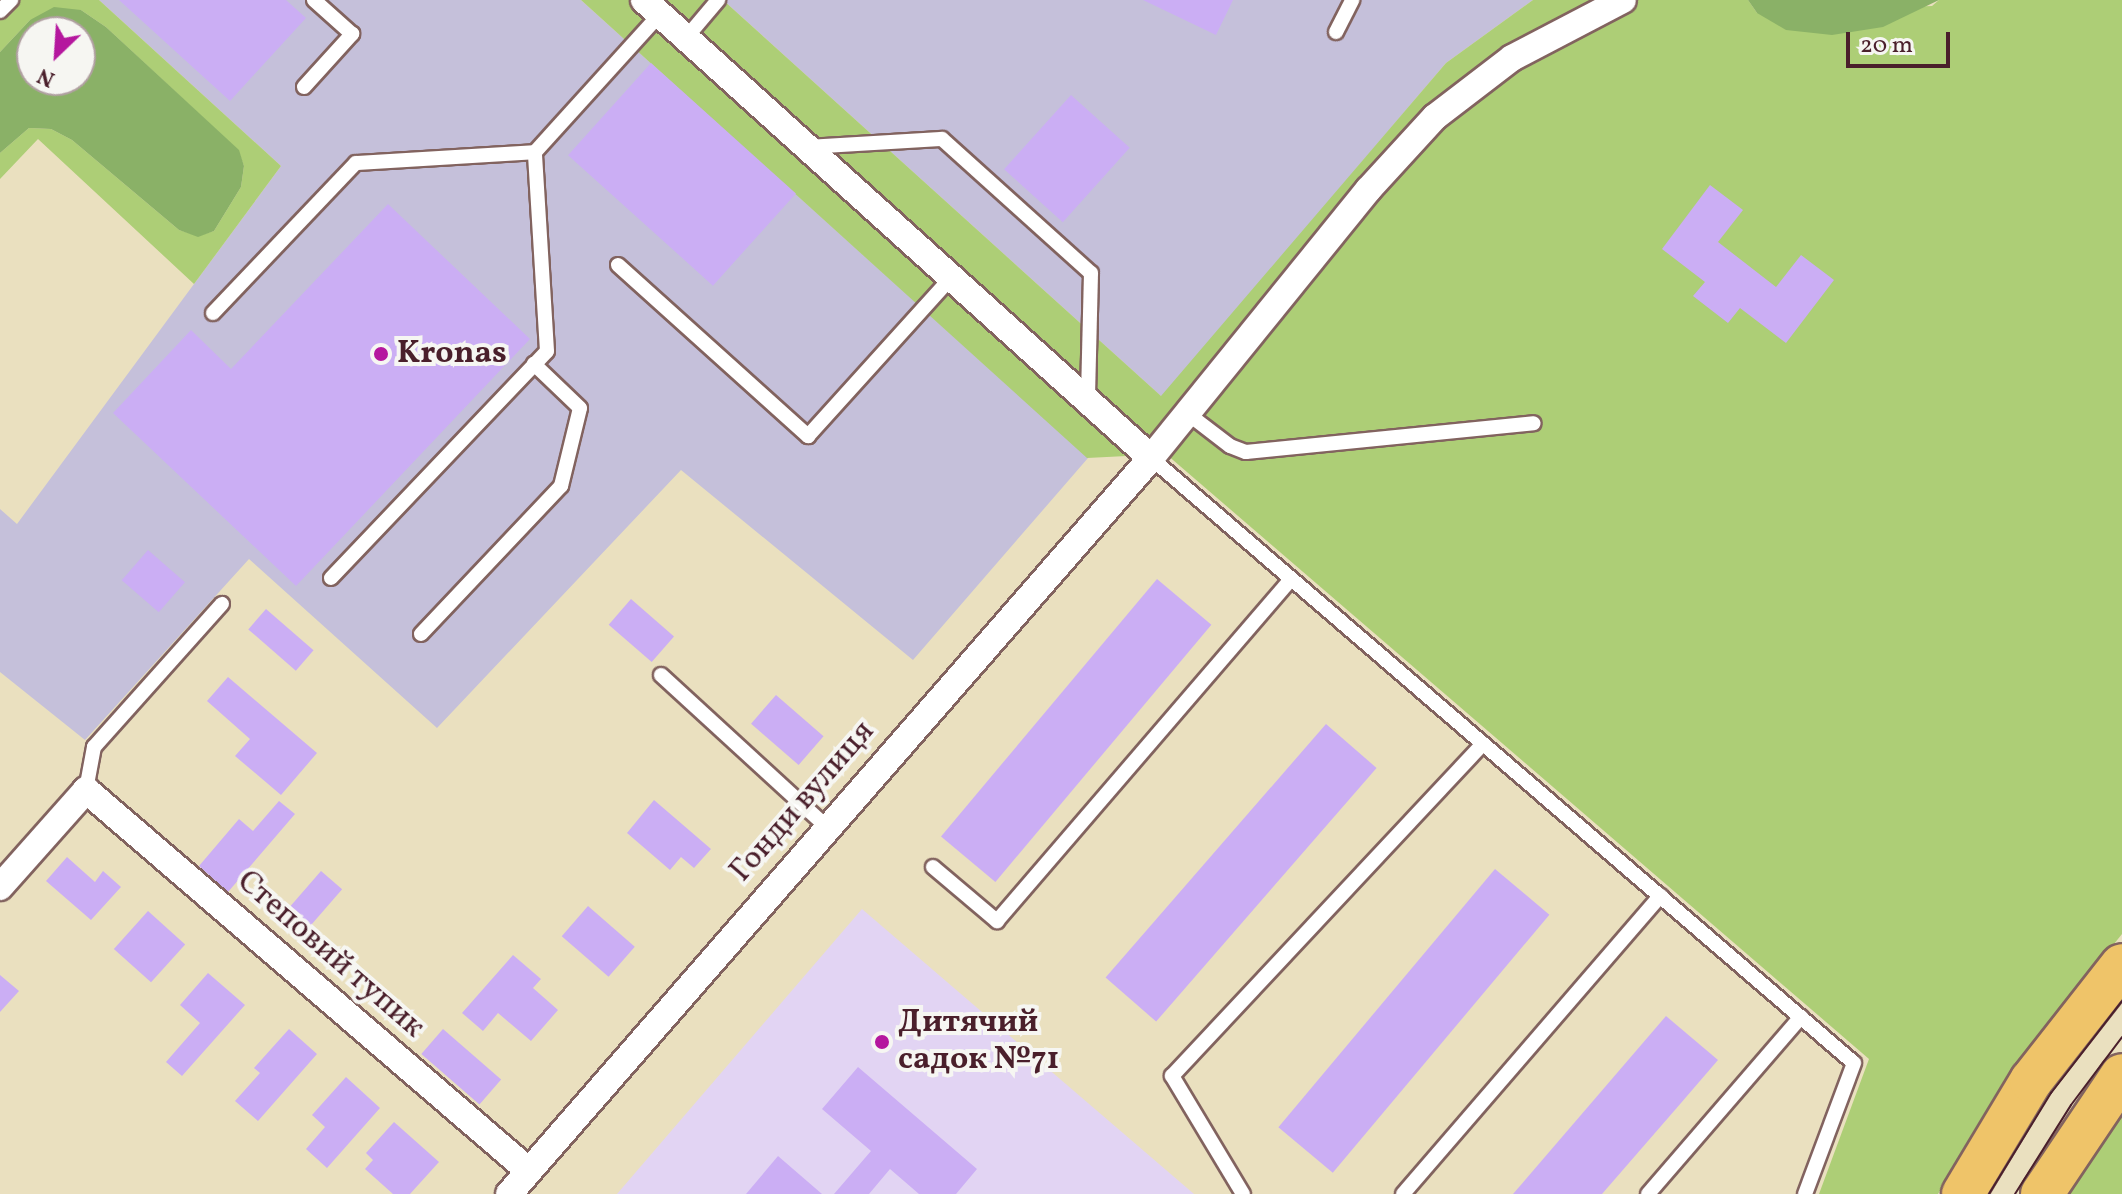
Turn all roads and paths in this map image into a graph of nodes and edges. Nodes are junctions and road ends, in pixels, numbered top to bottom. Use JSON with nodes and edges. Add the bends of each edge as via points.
{"nodes":[{"id":1,"x":11,"y":0,"type":"edge"},
{"id":2,"x":314,"y":0,"type":"edge"},
{"id":3,"x":718,"y":0,"type":"edge"},
{"id":4,"x":1352,"y":0,"type":"edge"},
{"id":5,"x":1623,"y":0,"type":"edge"},
{"id":6,"x":652,"y":7,"type":"edge"},
{"id":7,"x":0,"y":11,"type":"edge"},
{"id":8,"x":1336,"y":32,"type":"dead end"},
{"id":9,"x":686,"y":38,"type":"junction"},
{"id":10,"x":304,"y":87,"type":"dead end"},
{"id":11,"x":806,"y":147,"type":"junction"},
{"id":12,"x":535,"y":152,"type":"junction"},
{"id":13,"x":618,"y":265,"type":"dead end"},
{"id":14,"x":951,"y":278,"type":"junction"},
{"id":15,"x":213,"y":313,"type":"dead end"},
{"id":16,"x":534,"y":364,"type":"junction"},
{"id":17,"x":1088,"y":402,"type":"junction"},
{"id":18,"x":1187,"y":413,"type":"junction"},
{"id":19,"x":1534,"y":423,"type":"dead end"},
{"id":20,"x":1151,"y":458,"type":"junction"},
{"id":21,"x":331,"y":578,"type":"dead end"},
{"id":22,"x":1291,"y":579,"type":"junction"},
{"id":23,"x":222,"y":604,"type":"dead end"},
{"id":24,"x":421,"y":634,"type":"dead end"},
{"id":25,"x":661,"y":675,"type":"dead end"},
{"id":26,"x":1483,"y":744,"type":"junction"},
{"id":27,"x":86,"y":790,"type":"junction"},
{"id":28,"x":826,"y":826,"type":"junction"},
{"id":29,"x":933,"y":867,"type":"dead end"},
{"id":30,"x":0,"y":887,"type":"edge"},
{"id":31,"x":1660,"y":896,"type":"junction"},
{"id":32,"x":2122,"y":965,"type":"edge"},
{"id":33,"x":1801,"y":1017,"type":"junction"},
{"id":34,"x":2122,"y":1075,"type":"edge"},
{"id":35,"x":529,"y":1171,"type":"junction"},
{"id":36,"x":509,"y":1194,"type":"edge"},
{"id":37,"x":1243,"y":1194,"type":"edge"},
{"id":38,"x":1403,"y":1194,"type":"edge"},
{"id":39,"x":1648,"y":1194,"type":"edge"},
{"id":40,"x":1805,"y":1194,"type":"edge"},
{"id":41,"x":1963,"y":1194,"type":"edge"},
{"id":42,"x":2042,"y":1194,"type":"edge"}],
"edges":[{"from":1,"to":7,"type":"lane"},
{"from":2,"to":10,"type":"lane","via":[[352,34]]},
{"from":3,"to":9,"type":"lane"},
{"from":4,"to":8,"type":"lane"},
{"from":5,"to":18,"type":"street","name":"Гонди вулиця","via":[[1512,58],[1435,117]]},
{"from":6,"to":9,"type":"street"},
{"from":6,"to":12,"type":"lane"},
{"from":9,"to":11,"type":"street"},
{"from":11,"to":14,"type":"street"},
{"from":11,"to":17,"type":"lane","via":[[942,139],[1068,252],[1091,273]]},
{"from":12,"to":15,"type":"lane","via":[[356,163]]},
{"from":12,"to":16,"type":"lane","via":[[547,351]]},
{"from":13,"to":14,"type":"lane","via":[[808,436]]},
{"from":14,"to":17,"type":"street"},
{"from":16,"to":21,"type":"lane"},
{"from":16,"to":24,"type":"lane","via":[[580,408],[561,486]]},
{"from":17,"to":20,"type":"street"},
{"from":18,"to":19,"type":"lane","via":[[1246,452]]},
{"from":18,"to":20,"type":"street","name":"Гонди вулиця"},
{"from":20,"to":22,"type":"lane"},
{"from":20,"to":28,"type":"street","name":"Гонди вулиця"},
{"from":22,"to":26,"type":"lane"},
{"from":22,"to":29,"type":"lane","via":[[997,921]]},
{"from":23,"to":27,"type":"lane","via":[[94,747]]},
{"from":25,"to":28,"type":"lane"},
{"from":26,"to":31,"type":"lane"},
{"from":26,"to":37,"type":"lane","via":[[1172,1076]]},
{"from":27,"to":30,"type":"street"},
{"from":27,"to":35,"type":"street","name":"Степовий тупик"},
{"from":28,"to":35,"type":"street","name":"Гонди вулиця"},
{"from":31,"to":33,"type":"lane"},
{"from":31,"to":38,"type":"lane"},
{"from":32,"to":41,"type":"main road","via":[[2031,1081]]},
{"from":33,"to":39,"type":"lane"},
{"from":33,"to":40,"type":"lane","via":[[1854,1063]]},
{"from":34,"to":42,"type":"main road"},
{"from":35,"to":36,"type":"street","name":"Гонди вулиця"}]}
